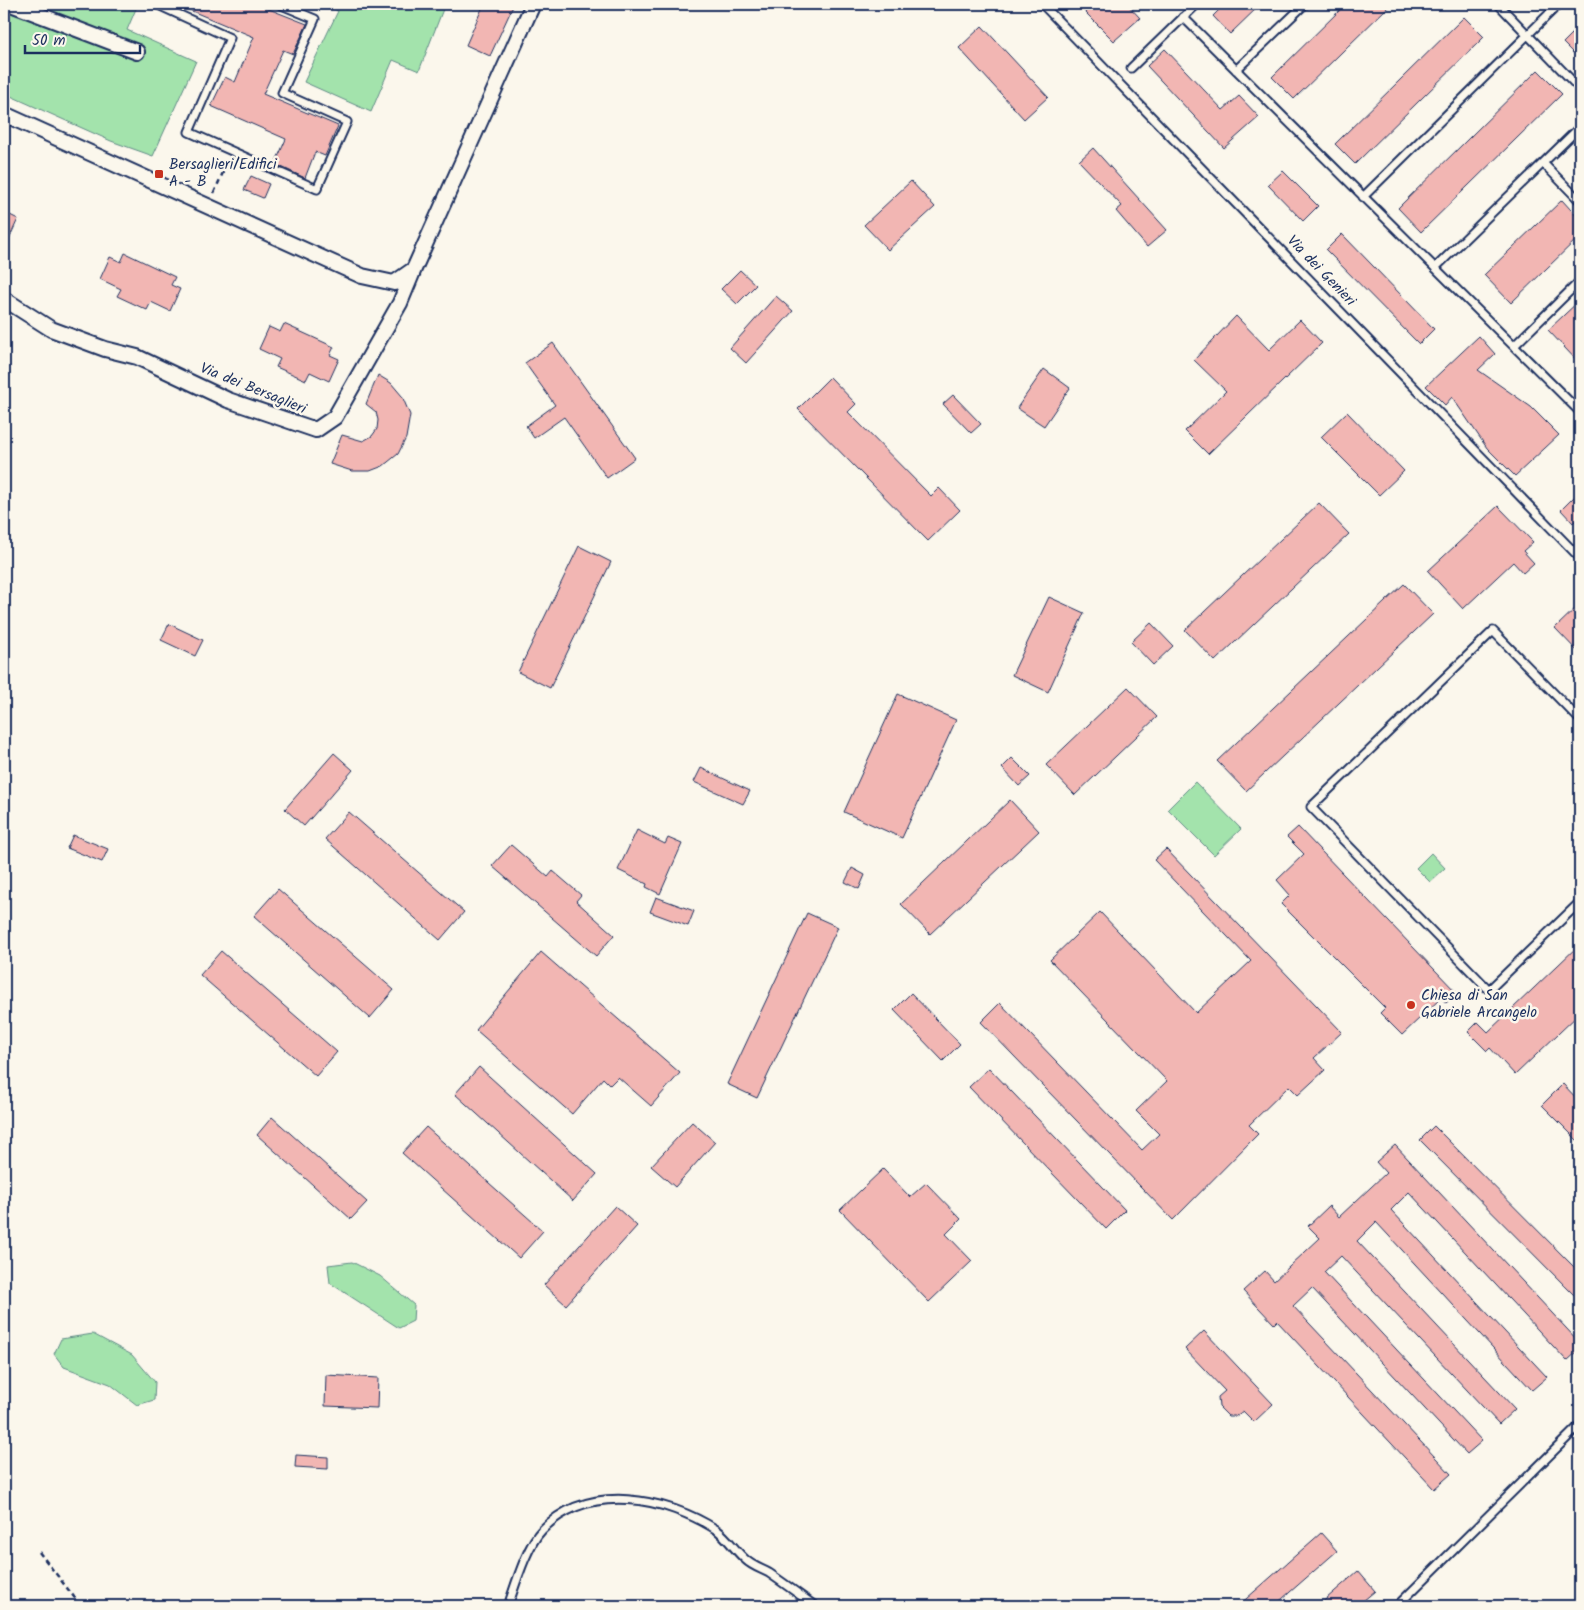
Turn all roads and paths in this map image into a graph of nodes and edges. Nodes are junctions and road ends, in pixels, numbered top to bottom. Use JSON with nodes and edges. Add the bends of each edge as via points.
{"nodes":[{"id":1,"x":11,"y":4,"type":"edge"},
{"id":2,"x":156,"y":4,"type":"edge"},
{"id":3,"x":279,"y":4,"type":"edge"},
{"id":4,"x":533,"y":4,"type":"edge"},
{"id":5,"x":1042,"y":4,"type":"edge"},
{"id":6,"x":1197,"y":4,"type":"edge"},
{"id":7,"x":1305,"y":4,"type":"edge"},
{"id":8,"x":1498,"y":4,"type":"edge"},
{"id":9,"x":1559,"y":4,"type":"edge"},
{"id":10,"x":1183,"y":17,"type":"junction"},
{"id":11,"x":1527,"y":34,"type":"junction"},
{"id":12,"x":137,"y":52,"type":"dead end"},
{"id":13,"x":1131,"y":68,"type":"dead end"},
{"id":14,"x":1236,"y":70,"type":"junction"},
{"id":15,"x":1580,"y":89,"type":"edge"},
{"id":16,"x":4,"y":114,"type":"edge"},
{"id":17,"x":1580,"y":128,"type":"edge"},
{"id":18,"x":227,"y":163,"type":"dead end"},
{"id":19,"x":1543,"y":163,"type":"junction"},
{"id":20,"x":1364,"y":197,"type":"junction"},
{"id":21,"x":211,"y":199,"type":"dead end"},
{"id":22,"x":1580,"y":201,"type":"edge"},
{"id":23,"x":1435,"y":268,"type":"junction"},
{"id":24,"x":414,"y":269,"type":"junction"},
{"id":25,"x":1580,"y":280,"type":"edge"},
{"id":26,"x":4,"y":299,"type":"edge"},
{"id":27,"x":1514,"y":346,"type":"junction"},
{"id":28,"x":1580,"y":412,"type":"edge"},
{"id":29,"x":1580,"y":558,"type":"edge"},
{"id":30,"x":1580,"y":720,"type":"edge"},
{"id":31,"x":1580,"y":902,"type":"edge"},
{"id":32,"x":1580,"y":1425,"type":"edge"},
{"id":33,"x":40,"y":1552,"type":"dead end"},
{"id":34,"x":1400,"y":1603,"type":"dead end"},
{"id":35,"x":81,"y":1606,"type":"edge"},
{"id":36,"x":508,"y":1606,"type":"edge"},
{"id":37,"x":816,"y":1606,"type":"edge"}],
"edges":[{"from":1,"to":12,"type":"street"},
{"from":2,"to":3,"type":"lane","via":[[230,38],[189,132],[317,189],[347,122],[282,93],[315,19]]},
{"from":4,"to":24,"type":"street","name":"Via dei Bersaglieri"},
{"from":5,"to":29,"type":"lane","name":"Via dei Genieri"},
{"from":6,"to":10,"type":"lane"},
{"from":7,"to":14,"type":"lane"},
{"from":8,"to":11,"type":"lane"},
{"from":9,"to":11,"type":"lane"},
{"from":10,"to":13,"type":"lane"},
{"from":10,"to":14,"type":"lane"},
{"from":11,"to":15,"type":"lane"},
{"from":11,"to":20,"type":"lane"},
{"from":14,"to":20,"type":"lane"},
{"from":16,"to":24,"type":"street","via":[[362,276],[394,283]]},
{"from":17,"to":19,"type":"lane"},
{"from":18,"to":21,"type":"path"},
{"from":19,"to":22,"type":"lane"},
{"from":19,"to":23,"type":"lane"},
{"from":20,"to":23,"type":"lane"},
{"from":23,"to":27,"type":"lane"},
{"from":24,"to":26,"type":"street","name":"Via dei Bersaglieri","via":[[400,303],[335,417],[316,430],[228,400],[137,357],[51,329]]},
{"from":25,"to":27,"type":"lane"},
{"from":27,"to":28,"type":"lane"},
{"from":30,"to":31,"type":"lane","via":[[1493,631],[1311,807],[1489,990]]},
{"from":32,"to":34,"type":"lane"},
{"from":33,"to":35,"type":"path"},
{"from":36,"to":37,"type":"lane","via":[[522,1567],[541,1531],[577,1506],[608,1498],[638,1499],[685,1514],[718,1531],[747,1562]]}]}
